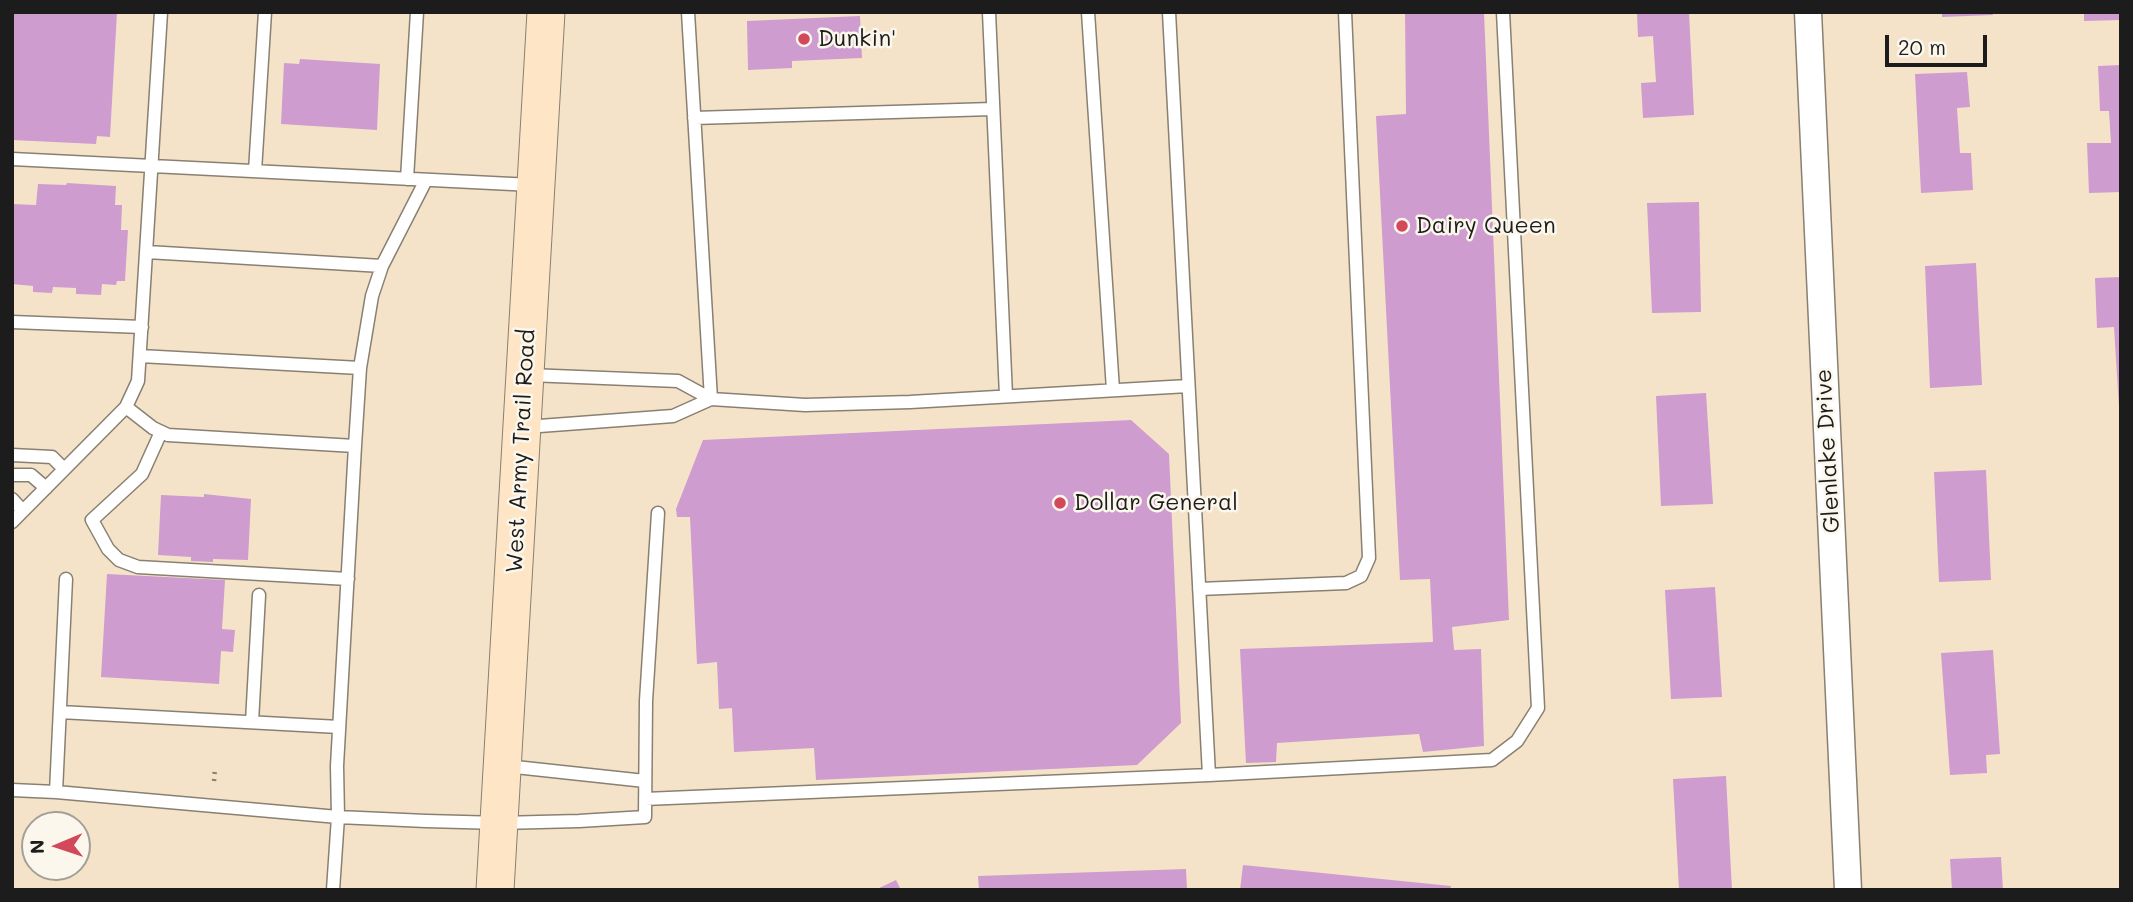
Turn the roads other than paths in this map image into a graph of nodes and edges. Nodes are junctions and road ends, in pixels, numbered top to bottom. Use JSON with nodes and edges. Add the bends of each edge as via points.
{"nodes":[{"id":1,"x":161,"y":12,"type":"edge"},
{"id":2,"x":265,"y":12,"type":"edge"},
{"id":3,"x":416,"y":12,"type":"edge"},
{"id":4,"x":546,"y":12,"type":"edge"},
{"id":5,"x":688,"y":12,"type":"edge"},
{"id":6,"x":989,"y":12,"type":"edge"},
{"id":7,"x":1088,"y":12,"type":"edge"},
{"id":8,"x":1169,"y":12,"type":"edge"},
{"id":9,"x":1345,"y":12,"type":"edge"},
{"id":10,"x":1503,"y":12,"type":"edge"},
{"id":11,"x":1808,"y":12,"type":"edge"},
{"id":12,"x":992,"y":109,"type":"junction"},
{"id":13,"x":694,"y":118,"type":"junction"},
{"id":14,"x":12,"y":159,"type":"edge"},
{"id":15,"x":152,"y":166,"type":"junction"},
{"id":16,"x":255,"y":171,"type":"junction"},
{"id":17,"x":407,"y":179,"type":"junction"},
{"id":18,"x":426,"y":180,"type":"junction"},
{"id":19,"x":536,"y":185,"type":"junction"},
{"id":20,"x":147,"y":252,"type":"junction"},
{"id":21,"x":382,"y":266,"type":"junction"},
{"id":22,"x":12,"y":322,"type":"edge"},
{"id":23,"x":142,"y":327,"type":"junction"},
{"id":24,"x":140,"y":356,"type":"junction"},
{"id":25,"x":360,"y":368,"type":"junction"},
{"id":26,"x":526,"y":375,"type":"junction"},
{"id":27,"x":1188,"y":386,"type":"junction"},
{"id":28,"x":1113,"y":390,"type":"junction"},
{"id":29,"x":1006,"y":396,"type":"junction"},
{"id":30,"x":711,"y":400,"type":"junction"},
{"id":31,"x":126,"y":407,"type":"junction"},
{"id":32,"x":523,"y":428,"type":"junction"},
{"id":33,"x":161,"y":432,"type":"junction"},
{"id":34,"x":355,"y":446,"type":"junction"},
{"id":35,"x":12,"y":455,"type":"edge"},
{"id":36,"x":64,"y":469,"type":"junction"},
{"id":37,"x":12,"y":475,"type":"edge"},
{"id":38,"x":46,"y":488,"type":"junction"},
{"id":39,"x":12,"y":499,"type":"edge"},
{"id":40,"x":23,"y":511,"type":"junction"},
{"id":41,"x":658,"y":513,"type":"dead end"},
{"id":42,"x":12,"y":522,"type":"edge"},
{"id":43,"x":66,"y":579,"type":"dead end"},
{"id":44,"x":348,"y":579,"type":"junction"},
{"id":45,"x":1199,"y":589,"type":"junction"},
{"id":46,"x":260,"y":595,"type":"dead end"},
{"id":47,"x":60,"y":712,"type":"junction"},
{"id":48,"x":252,"y":722,"type":"junction"},
{"id":49,"x":339,"y":727,"type":"junction"},
{"id":50,"x":503,"y":765,"type":"junction"},
{"id":51,"x":1209,"y":775,"type":"junction"},
{"id":52,"x":645,"y":781,"type":"junction"},
{"id":53,"x":12,"y":790,"type":"edge"},
{"id":54,"x":56,"y":792,"type":"junction"},
{"id":55,"x":645,"y":799,"type":"junction"},
{"id":56,"x":338,"y":817,"type":"junction"},
{"id":57,"x":500,"y":823,"type":"junction"},
{"id":58,"x":333,"y":890,"type":"edge"},
{"id":59,"x":495,"y":890,"type":"edge"},
{"id":60,"x":1848,"y":890,"type":"edge"}],
"edges":[{"from":1,"to":15,"type":"lane"},
{"from":2,"to":16,"type":"lane"},
{"from":3,"to":17,"type":"lane"},
{"from":4,"to":19,"type":"main road","name":"West Army Trail Road"},
{"from":5,"to":13,"type":"lane"},
{"from":6,"to":12,"type":"lane"},
{"from":7,"to":28,"type":"lane"},
{"from":8,"to":27,"type":"lane"},
{"from":9,"to":45,"type":"lane","via":[[1369,558],[1361,576],[1346,583]]},
{"from":10,"to":51,"type":"lane","via":[[1538,708],[1517,741],[1492,760]]},
{"from":11,"to":60,"type":"street","name":"Glenlake Drive"},
{"from":12,"to":13,"type":"lane"},
{"from":12,"to":29,"type":"lane"},
{"from":13,"to":30,"type":"lane"},
{"from":14,"to":15,"type":"lane"},
{"from":15,"to":16,"type":"lane"},
{"from":15,"to":20,"type":"lane"},
{"from":16,"to":17,"type":"lane"},
{"from":17,"to":18,"type":"lane"},
{"from":18,"to":19,"type":"lane"},
{"from":18,"to":21,"type":"lane"},
{"from":19,"to":26,"type":"main road","name":"West Army Trail Road"},
{"from":20,"to":21,"type":"lane"},
{"from":20,"to":23,"type":"lane"},
{"from":21,"to":25,"type":"lane"},
{"from":22,"to":23,"type":"lane"},
{"from":23,"to":24,"type":"lane"},
{"from":24,"to":25,"type":"lane"},
{"from":24,"to":31,"type":"lane","via":[[138,381]]},
{"from":25,"to":34,"type":"lane"},
{"from":26,"to":30,"type":"lane","via":[[678,381]]},
{"from":26,"to":32,"type":"main road","name":"West Army Trail Road"},
{"from":27,"to":28,"type":"lane"},
{"from":27,"to":45,"type":"lane"},
{"from":28,"to":29,"type":"lane"},
{"from":29,"to":30,"type":"lane","via":[[832,405]]},
{"from":30,"to":32,"type":"lane","via":[[673,416]]},
{"from":31,"to":33,"type":"lane"},
{"from":31,"to":36,"type":"lane"},
{"from":32,"to":50,"type":"main road","name":"West Army Trail Road"},
{"from":33,"to":34,"type":"lane"},
{"from":33,"to":44,"type":"lane","via":[[142,474],[92,520],[119,560],[138,568]]},
{"from":34,"to":44,"type":"lane"},
{"from":35,"to":36,"type":"lane","via":[[52,457]]},
{"from":36,"to":38,"type":"lane"},
{"from":37,"to":38,"type":"lane","via":[[31,475]]},
{"from":38,"to":40,"type":"lane"},
{"from":39,"to":40,"type":"lane"},
{"from":40,"to":42,"type":"lane"},
{"from":41,"to":52,"type":"lane"},
{"from":43,"to":47,"type":"lane"},
{"from":44,"to":49,"type":"lane"},
{"from":45,"to":51,"type":"lane"},
{"from":46,"to":48,"type":"lane"},
{"from":47,"to":48,"type":"lane"},
{"from":47,"to":54,"type":"lane"},
{"from":48,"to":49,"type":"lane"},
{"from":49,"to":56,"type":"lane"},
{"from":50,"to":52,"type":"lane"},
{"from":50,"to":57,"type":"main road","name":"West Army Trail Road"},
{"from":51,"to":55,"type":"lane"},
{"from":52,"to":55,"type":"lane"},
{"from":53,"to":54,"type":"lane"},
{"from":54,"to":56,"type":"lane"},
{"from":55,"to":57,"type":"lane","via":[[645,817]]},
{"from":56,"to":57,"type":"lane"},
{"from":56,"to":58,"type":"lane"},
{"from":57,"to":59,"type":"main road","name":"West Army Trail Road"}]}
